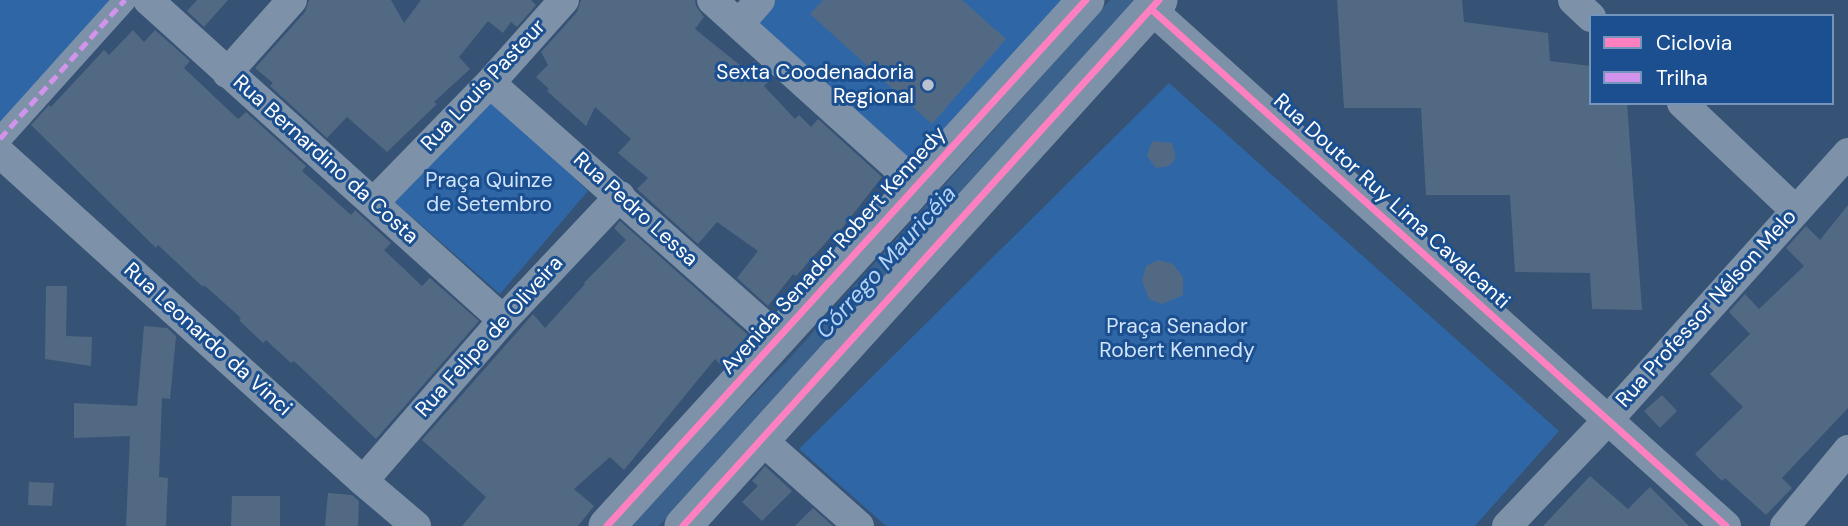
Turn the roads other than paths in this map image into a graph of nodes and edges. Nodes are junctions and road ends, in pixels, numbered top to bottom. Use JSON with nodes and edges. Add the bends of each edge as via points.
{"nodes":[{"id":1,"x":125,"y":0,"type":"edge"},
{"id":2,"x":148,"y":0,"type":"edge"},
{"id":3,"x":292,"y":0,"type":"edge"},
{"id":4,"x":564,"y":0,"type":"edge"},
{"id":5,"x":712,"y":0,"type":"edge"},
{"id":6,"x":760,"y":0,"type":"edge"},
{"id":7,"x":1086,"y":0,"type":"edge"},
{"id":8,"x":1573,"y":0,"type":"edge"},
{"id":9,"x":1155,"y":5,"type":"edge"},
{"id":10,"x":1589,"y":15,"type":"edge"},
{"id":11,"x":739,"y":24,"type":"junction"},
{"id":12,"x":227,"y":73,"type":"junction"},
{"id":13,"x":490,"y":83,"type":"junction"},
{"id":14,"x":1684,"y":105,"type":"edge"},
{"id":15,"x":0,"y":139,"type":"edge"},
{"id":16,"x":0,"y":153,"type":"edge"},
{"id":17,"x":1848,"y":153,"type":"edge"},
{"id":18,"x":917,"y":185,"type":"junction"},
{"id":19,"x":620,"y":196,"type":"junction"},
{"id":20,"x":374,"y":202,"type":"junction"},
{"id":21,"x":1795,"y":210,"type":"junction"},
{"id":22,"x":503,"y":320,"type":"junction"},
{"id":23,"x":779,"y":338,"type":"junction"},
{"id":24,"x":1608,"y":421,"type":"junction"},
{"id":25,"x":762,"y":440,"type":"junction"},
{"id":26,"x":1848,"y":450,"type":"edge"},
{"id":27,"x":363,"y":481,"type":"junction"},
{"id":28,"x":416,"y":526,"type":"edge"},
{"id":29,"x":607,"y":526,"type":"edge"},
{"id":30,"x":683,"y":526,"type":"edge"},
{"id":31,"x":859,"y":526,"type":"edge"},
{"id":32,"x":1507,"y":526,"type":"edge"},
{"id":33,"x":1726,"y":526,"type":"edge"},
{"id":34,"x":1785,"y":526,"type":"edge"}],
"edges":[{"from":1,"to":15,"type":"street"},
{"from":2,"to":12,"type":"street","name":"Rua Bernardino da Costa"},
{"from":3,"to":12,"type":"street"},
{"from":4,"to":13,"type":"street","name":"Rua Louis Pasteur"},
{"from":5,"to":11,"type":"street"},
{"from":6,"to":11,"type":"street"},
{"from":7,"to":18,"type":"street","name":"Avenida Senador Robert Kennedy"},
{"from":8,"to":10,"type":"street"},
{"from":9,"to":24,"type":"street","name":"Rua Doutor Ruy Lima Cavalcanti"},
{"from":9,"to":25,"type":"street"},
{"from":11,"to":18,"type":"street"},
{"from":12,"to":20,"type":"street","name":"Rua Bernardino da Costa"},
{"from":13,"to":19,"type":"street","name":"Rua Pedro Lessa"},
{"from":13,"to":20,"type":"street","name":"Rua Louis Pasteur"},
{"from":14,"to":21,"type":"street"},
{"from":16,"to":27,"type":"street","name":"Rua Leonardo da Vinci"},
{"from":17,"to":21,"type":"street","name":"Rua Professor Nélson Melo"},
{"from":18,"to":23,"type":"street","name":"Avenida Senador Robert Kennedy"},
{"from":19,"to":22,"type":"street","name":"Rua Felipe de Oliveira"},
{"from":19,"to":23,"type":"street","name":"Rua Pedro Lessa"},
{"from":20,"to":22,"type":"street","name":"Rua Bernardino da Costa"},
{"from":21,"to":24,"type":"street","name":"Rua Professor Nélson Melo"},
{"from":22,"to":27,"type":"street","name":"Rua Felipe de Oliveira"},
{"from":23,"to":29,"type":"street","name":"Avenida Senador Robert Kennedy"},
{"from":24,"to":32,"type":"street","name":"Rua Professor Nélson Melo"},
{"from":24,"to":33,"type":"street","name":"Rua Doutor Ruy Lima Cavalcanti"},
{"from":25,"to":30,"type":"street"},
{"from":25,"to":31,"type":"street"},
{"from":26,"to":34,"type":"street"},
{"from":27,"to":28,"type":"street","name":"Rua Leonardo da Vinci"}]}
